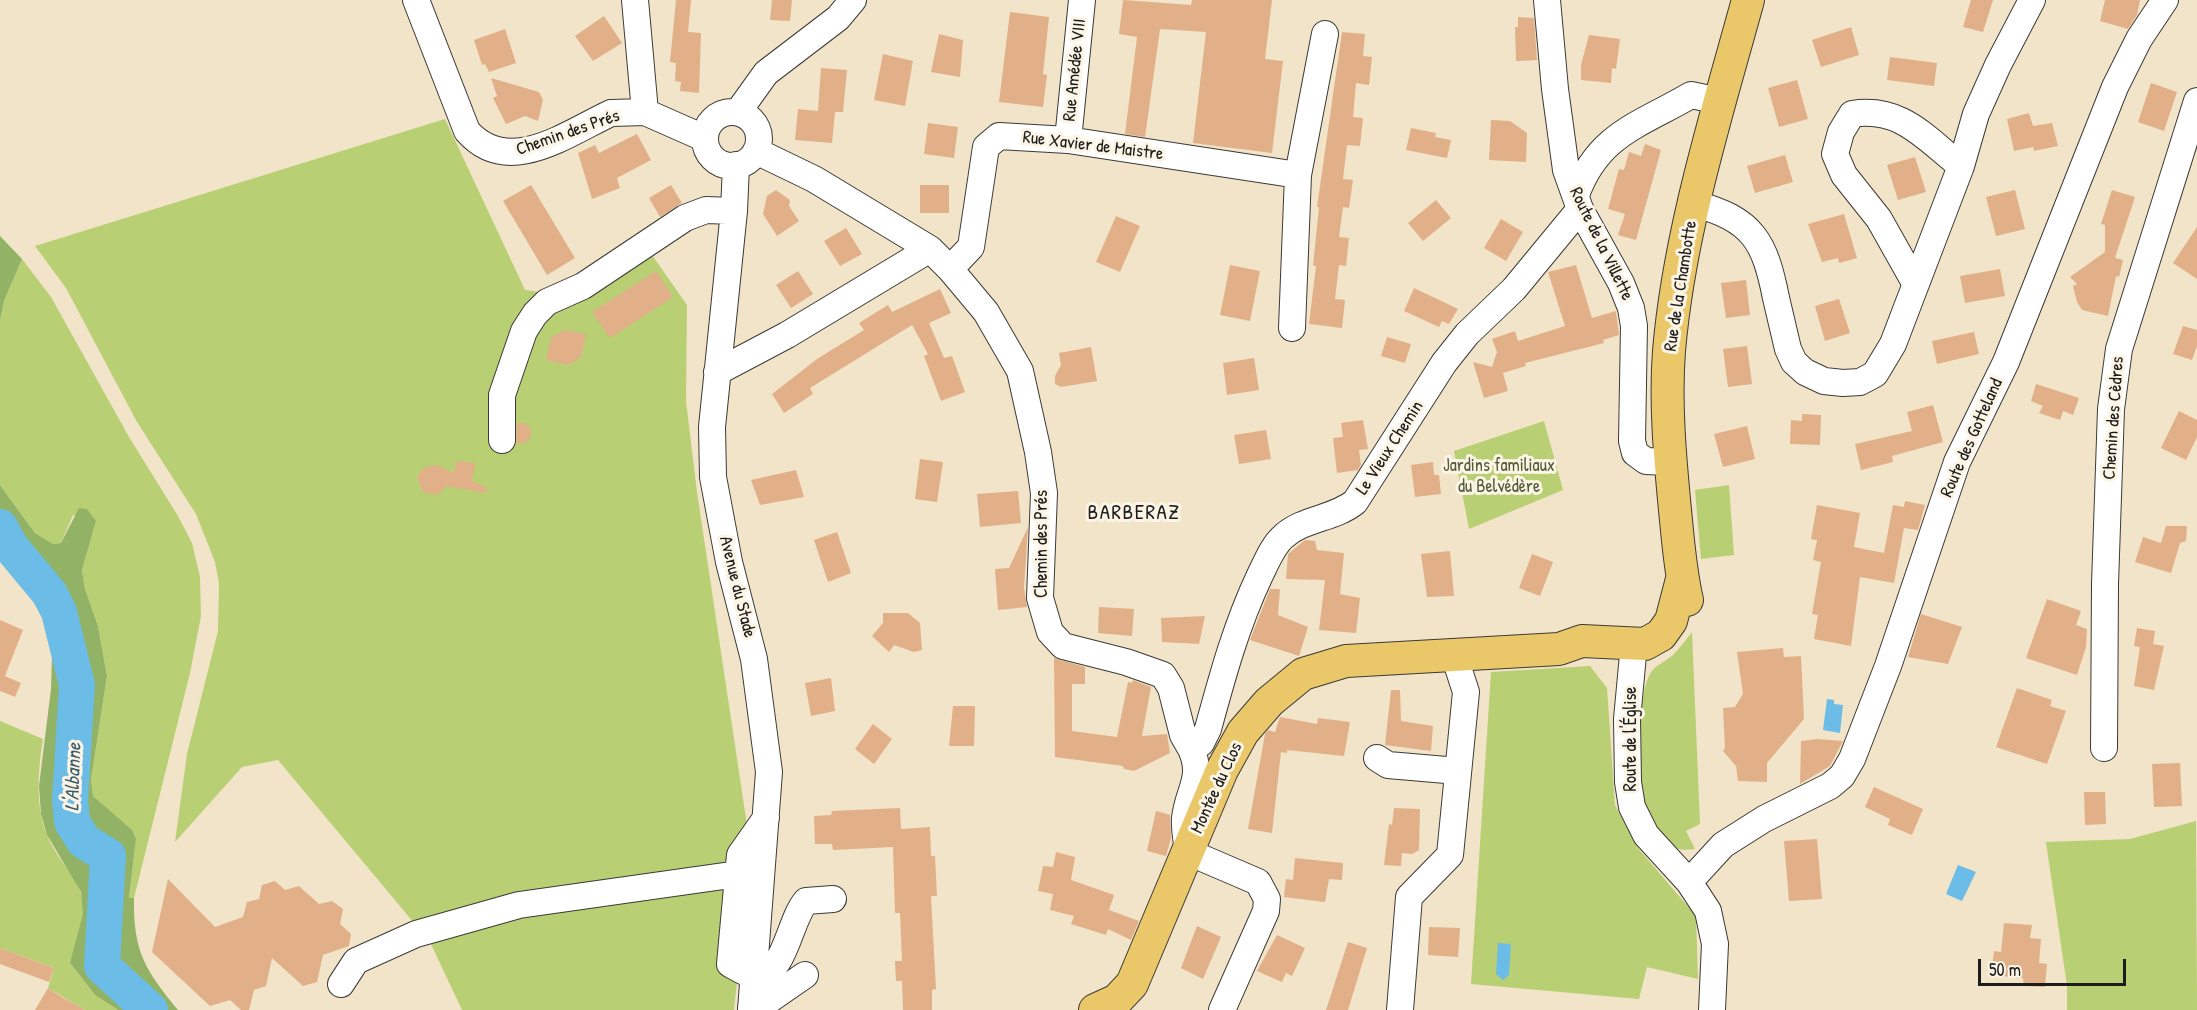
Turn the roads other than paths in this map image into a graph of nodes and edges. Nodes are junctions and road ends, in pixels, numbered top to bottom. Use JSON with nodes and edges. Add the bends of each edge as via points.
{"nodes":[{"id":1,"x":416,"y":0,"type":"edge"},
{"id":2,"x":635,"y":0,"type":"edge"},
{"id":3,"x":853,"y":0,"type":"edge"},
{"id":4,"x":1082,"y":0,"type":"edge"},
{"id":5,"x":1547,"y":0,"type":"edge"},
{"id":6,"x":1748,"y":0,"type":"edge"},
{"id":7,"x":2032,"y":0,"type":"edge"},
{"id":8,"x":2165,"y":0,"type":"edge"},
{"id":9,"x":1325,"y":34,"type":"dead end"},
{"id":10,"x":1720,"y":101,"type":"junction"},
{"id":11,"x":2197,"y":101,"type":"edge"},
{"id":12,"x":645,"y":112,"type":"junction"},
{"id":13,"x":738,"y":112,"type":"junction"},
{"id":14,"x":704,"y":138,"type":"junction"},
{"id":15,"x":1068,"y":140,"type":"junction"},
{"id":16,"x":746,"y":158,"type":"junction"},
{"id":17,"x":1961,"y":166,"type":"junction"},
{"id":18,"x":1298,"y":175,"type":"junction"},
{"id":19,"x":1578,"y":202,"type":"junction"},
{"id":20,"x":1695,"y":204,"type":"junction"},
{"id":21,"x":734,"y":211,"type":"junction"},
{"id":22,"x":930,"y":249,"type":"junction"},
{"id":23,"x":950,"y":268,"type":"junction"},
{"id":24,"x":1915,"y":283,"type":"junction"},
{"id":25,"x":1292,"y":328,"type":"dead end"},
{"id":26,"x":717,"y":372,"type":"junction"},
{"id":27,"x":502,"y":440,"type":"dead end"},
{"id":28,"x":1670,"y":462,"type":"junction"},
{"id":29,"x":1633,"y":650,"type":"junction"},
{"id":30,"x":1454,"y":655,"type":"junction"},
{"id":31,"x":2104,"y":748,"type":"dead end"},
{"id":32,"x":1191,"y":749,"type":"junction"},
{"id":33,"x":1377,"y":758,"type":"dead end"},
{"id":34,"x":1458,"y":771,"type":"junction"},
{"id":35,"x":766,"y":818,"type":"junction"},
{"id":36,"x":1188,"y":852,"type":"junction"},
{"id":37,"x":738,"y":873,"type":"junction"},
{"id":38,"x":1689,"y":882,"type":"junction"},
{"id":39,"x":833,"y":899,"type":"dead end"},
{"id":40,"x":805,"y":975,"type":"dead end"},
{"id":41,"x":754,"y":976,"type":"junction"},
{"id":42,"x":341,"y":984,"type":"dead end"},
{"id":43,"x":751,"y":1009,"type":"edge"},
{"id":44,"x":1095,"y":1010,"type":"edge"},
{"id":45,"x":1222,"y":1010,"type":"edge"},
{"id":46,"x":1400,"y":1010,"type":"edge"},
{"id":47,"x":1712,"y":1010,"type":"edge"}],
"edges":[{"from":1,"to":12,"type":"street","name":"Chemin des Prés","via":[[467,131],[491,151],[520,153],[611,113]]},
{"from":2,"to":12,"type":"street"},
{"from":3,"to":13,"type":"street","via":[[838,18],[766,73]]},
{"from":4,"to":15,"type":"street","name":"Rue Amédée VIII"},
{"from":5,"to":19,"type":"street","name":"Route de la Villette","via":[[1566,170]]},
{"from":6,"to":10,"type":"main road","name":"Rue de la Chambotte"},
{"from":7,"to":17,"type":"street","via":[[1976,114]]},
{"from":8,"to":38,"type":"street","name":"Route des Gotteland","via":[[2139,39],[2115,87],[2006,362],[1957,462],[1852,759],[1830,786],[1723,845]]},
{"from":9,"to":18,"type":"street"},
{"from":10,"to":19,"type":"street","name":"Le Vieux Chemin","via":[[1691,95],[1617,136],[1584,174]]},
{"from":10,"to":20,"type":"main road","name":"Rue de la Chambotte"},
{"from":11,"to":31,"type":"street","name":"Chemin des Cèdres","via":[[2119,350],[2110,421]]},
{"from":12,"to":14,"type":"street","name":"Chemin des Prés"},
{"from":13,"to":14,"type":"street","via":[[719,115],[711,121]]},
{"from":13,"to":16,"type":"street","via":[[752,121],[758,135]]},
{"from":14,"to":16,"type":"street","via":[[711,156],[727,165]]},
{"from":15,"to":18,"type":"street","name":"Rue Xavier de Maistre"},
{"from":15,"to":23,"type":"street","name":"Rue Xavier de Maistre","via":[[999,136],[986,147],[971,247]]},
{"from":16,"to":21,"type":"street","name":"Avenue du Stade"},
{"from":16,"to":22,"type":"street","name":"Chemin des Prés","via":[[814,179]]},
{"from":17,"to":24,"type":"street"},
{"from":17,"to":24,"type":"street","via":[[1896,116],[1873,111],[1852,114],[1840,132],[1835,154],[1844,175],[1879,219]]},
{"from":18,"to":25,"type":"street"},
{"from":19,"to":28,"type":"street","name":"Route de la Villette","via":[[1631,308],[1635,453],[1646,460]]},
{"from":19,"to":32,"type":"street","name":"Le Vieux Chemin","via":[[1514,289],[1467,334],[1444,363],[1354,502],[1345,510],[1283,536],[1239,618],[1208,729],[1201,743]]},
{"from":20,"to":24,"type":"street","via":[[1729,214],[1757,238],[1766,254],[1794,362],[1824,381],[1851,382],[1875,374],[1893,344]]},
{"from":20,"to":28,"type":"main road","name":"Rue de la Chambotte","via":[[1680,271],[1669,352]]},
{"from":21,"to":26,"type":"street","name":"Avenue du Stade"},
{"from":21,"to":27,"type":"street","via":[[706,210],[685,218],[583,286],[547,302],[524,331],[501,394]]},
{"from":22,"to":23,"type":"street","name":"Chemin des Prés"},
{"from":22,"to":26,"type":"street"},
{"from":23,"to":32,"type":"street","name":"Chemin des Prés","via":[[986,312],[1020,371],[1044,493],[1040,598],[1050,632],[1063,646],[1163,675]]},
{"from":26,"to":35,"type":"street","name":"Avenue du Stade","via":[[713,477],[729,562],[754,659],[769,772]]},
{"from":28,"to":29,"type":"main road","name":"Rue de la Chambotte","via":[[1682,579],[1671,621],[1661,635]]},
{"from":29,"to":30,"type":"main road","name":"Montée du Clos","via":[[1582,642],[1559,648]]},
{"from":29,"to":38,"type":"street","name":"Route de l'Église","via":[[1628,719],[1632,807],[1646,835]]},
{"from":30,"to":34,"type":"street","via":[[1466,692]]},
{"from":30,"to":36,"type":"main road","name":"Montée du Clos","via":[[1346,661],[1303,674],[1269,702],[1243,732],[1222,770]]},
{"from":32,"to":36,"type":"street","via":[[1197,763],[1196,783],[1185,818]]},
{"from":33,"to":34,"type":"street","via":[[1388,765]]},
{"from":34,"to":46,"type":"street","via":[[1450,855],[1409,897]]},
{"from":35,"to":37,"type":"street","via":[[740,855]]},
{"from":35,"to":41,"type":"street","name":"Avenue du Stade"},
{"from":36,"to":44,"type":"main road","name":"Montée du Clos","via":[[1132,984],[1118,1000]]},
{"from":36,"to":45,"type":"street","via":[[1258,882],[1268,899]]},
{"from":37,"to":41,"type":"street","via":[[730,964]]},
{"from":37,"to":42,"type":"street","via":[[519,905],[416,934],[356,961]]},
{"from":38,"to":47,"type":"street","name":"Route de l'Église","via":[[1708,911],[1715,944]]},
{"from":39,"to":41,"type":"street","via":[[806,901],[797,911],[776,966],[768,973]]},
{"from":40,"to":43,"type":"street"},
{"from":41,"to":43,"type":"street","name":"Avenue du Stade"}]}
